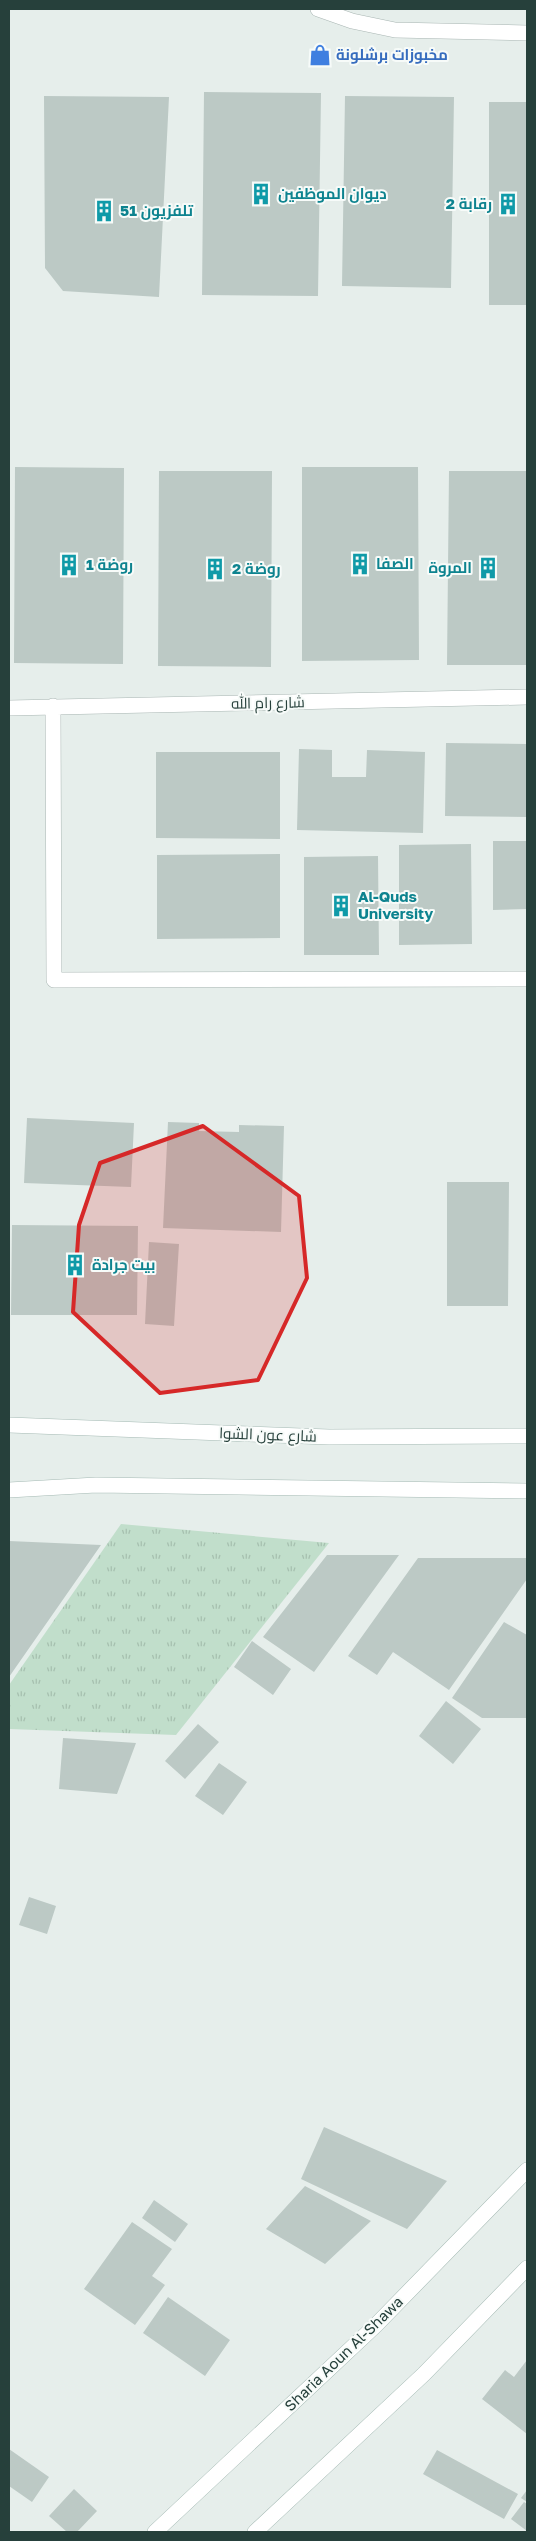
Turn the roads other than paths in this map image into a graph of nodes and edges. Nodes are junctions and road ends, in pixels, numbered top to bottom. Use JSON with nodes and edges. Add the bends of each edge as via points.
{"nodes":[{"id":1,"x":318,"y":9,"type":"edge"},
{"id":2,"x":527,"y":33,"type":"edge"},
{"id":3,"x":527,"y":697,"type":"edge"},
{"id":4,"x":53,"y":706,"type":"junction"},
{"id":5,"x":9,"y":708,"type":"edge"},
{"id":6,"x":527,"y":979,"type":"edge"},
{"id":7,"x":9,"y":1424,"type":"edge"},
{"id":8,"x":527,"y":1436,"type":"edge"},
{"id":9,"x":9,"y":1490,"type":"edge"},
{"id":10,"x":527,"y":1491,"type":"edge"},
{"id":11,"x":527,"y":2170,"type":"edge"},
{"id":12,"x":527,"y":2268,"type":"edge"},
{"id":13,"x":155,"y":2532,"type":"edge"},
{"id":14,"x":255,"y":2532,"type":"edge"}],
"edges":[{"from":1,"to":2,"type":"main road","via":[[395,30]]},
{"from":3,"to":4,"type":"main road","name":"شارع رام الله"},
{"from":4,"to":5,"type":"main road","name":"شارع رام الله"},
{"from":4,"to":6,"type":"main road","via":[[54,980]]},
{"from":7,"to":8,"type":"main road","name":"شارع عون الشوا","via":[[329,1437]]},
{"from":9,"to":10,"type":"main road","via":[[96,1486]]},
{"from":11,"to":13,"type":"main road","name":"Sharia Aoun Al-Shawa","via":[[376,2325]]},
{"from":12,"to":14,"type":"main road","via":[[424,2374]]}]}
